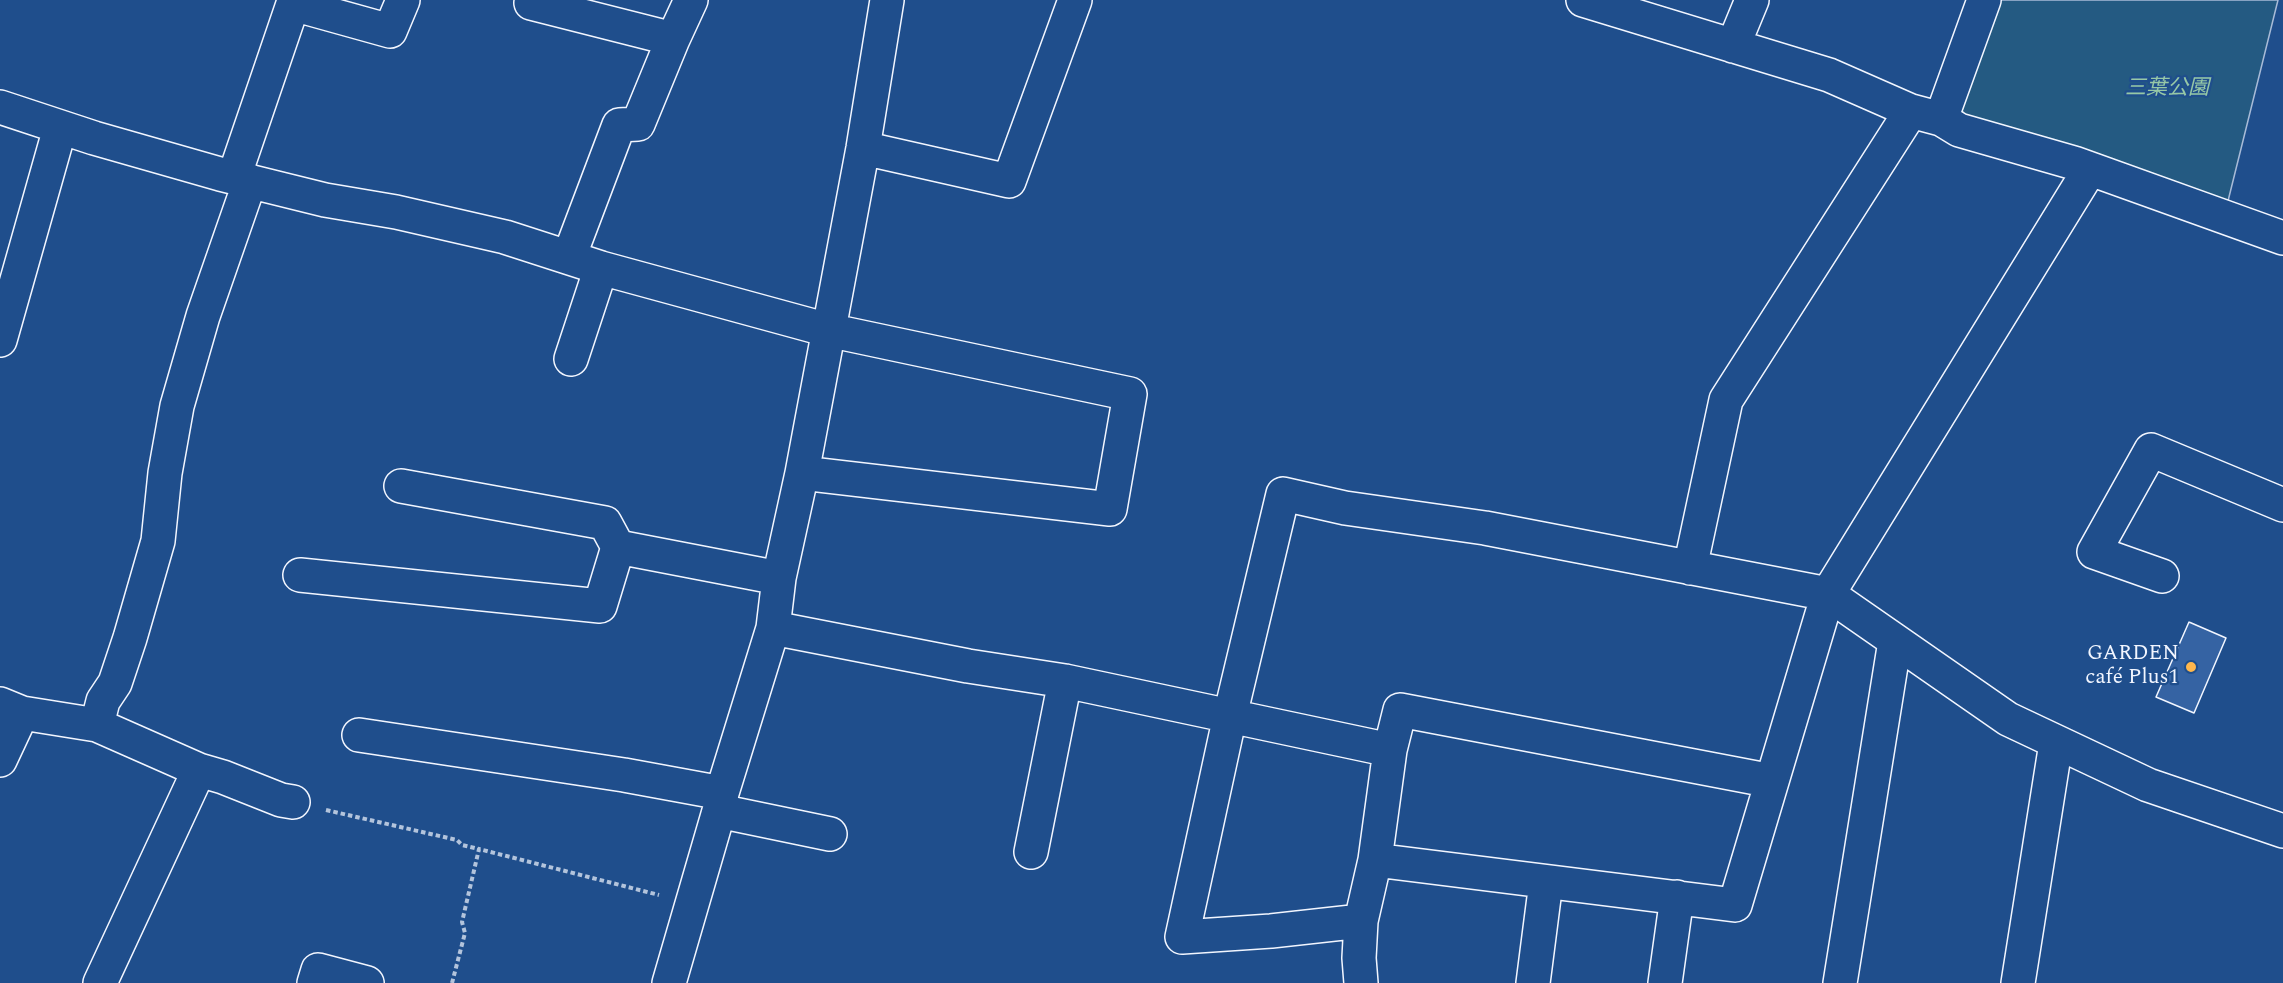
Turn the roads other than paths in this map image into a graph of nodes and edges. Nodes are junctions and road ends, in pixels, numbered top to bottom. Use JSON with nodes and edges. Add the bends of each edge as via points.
{"nodes":[{"id":1,"x":403,"y":0,"type":"edge"},
{"id":2,"x":691,"y":0,"type":"edge"},
{"id":3,"x":888,"y":0,"type":"edge"},
{"id":4,"x":1075,"y":0,"type":"edge"},
{"id":5,"x":1589,"y":0,"type":"edge"},
{"id":6,"x":1752,"y":0,"type":"edge"},
{"id":7,"x":1984,"y":0,"type":"edge"},
{"id":8,"x":545,"y":4,"type":"edge"},
{"id":9,"x":673,"y":39,"type":"junction"},
{"id":10,"x":1733,"y":46,"type":"junction"},
{"id":11,"x":0,"y":107,"type":"edge"},
{"id":12,"x":1926,"y":115,"type":"junction"},
{"id":13,"x":60,"y":128,"type":"junction"},
{"id":14,"x":863,"y":148,"type":"junction"},
{"id":15,"x":2090,"y":169,"type":"junction"},
{"id":16,"x":242,"y":179,"type":"junction"},
{"id":17,"x":2283,"y":238,"type":"edge"},
{"id":18,"x":569,"y":257,"type":"junction"},
{"id":19,"x":601,"y":268,"type":"junction"},
{"id":20,"x":828,"y":330,"type":"junction"},
{"id":21,"x":0,"y":340,"type":"edge"},
{"id":22,"x":571,"y":359,"type":"dead end"},
{"id":23,"x":802,"y":473,"type":"junction"},
{"id":24,"x":401,"y":486,"type":"dead end"},
{"id":25,"x":2283,"y":505,"type":"edge"},
{"id":26,"x":618,"y":547,"type":"junction"},
{"id":27,"x":1690,"y":568,"type":"junction"},
{"id":28,"x":300,"y":575,"type":"dead end"},
{"id":29,"x":2162,"y":576,"type":"dead end"},
{"id":30,"x":779,"y":579,"type":"junction"},
{"id":31,"x":1828,"y":594,"type":"junction"},
{"id":32,"x":773,"y":627,"type":"junction"},
{"id":33,"x":1895,"y":641,"type":"junction"},
{"id":34,"x":1065,"y":681,"type":"junction"},
{"id":35,"x":11,"y":708,"type":"edge"},
{"id":36,"x":1230,"y":716,"type":"junction"},
{"id":37,"x":97,"y":726,"type":"junction"},
{"id":38,"x":359,"y":735,"type":"dead end"},
{"id":39,"x":2056,"y":743,"type":"junction"},
{"id":40,"x":1390,"y":750,"type":"junction"},
{"id":41,"x":0,"y":760,"type":"edge"},
{"id":42,"x":199,"y":770,"type":"junction"},
{"id":43,"x":1772,"y":781,"type":"junction"},
{"id":44,"x":293,"y":802,"type":"road end"},
{"id":45,"x":721,"y":802,"type":"junction"},
{"id":46,"x":2283,"y":831,"type":"edge"},
{"id":47,"x":830,"y":834,"type":"dead end"},
{"id":48,"x":1031,"y":852,"type":"dead end"},
{"id":49,"x":1375,"y":860,"type":"junction"},
{"id":50,"x":1546,"y":882,"type":"junction"},
{"id":51,"x":1677,"y":897,"type":"junction"},
{"id":52,"x":1361,"y":921,"type":"junction"},
{"id":53,"x":100,"y":983,"type":"edge"},
{"id":54,"x":314,"y":983,"type":"edge"},
{"id":55,"x":367,"y":983,"type":"edge"},
{"id":56,"x":669,"y":983,"type":"edge"},
{"id":57,"x":1361,"y":983,"type":"edge"},
{"id":58,"x":1533,"y":983,"type":"edge"},
{"id":59,"x":1665,"y":983,"type":"edge"},
{"id":60,"x":1840,"y":983,"type":"edge"},
{"id":61,"x":2018,"y":983,"type":"edge"}],
"edges":[{"from":1,"to":16,"type":"street","via":[[390,31],[292,4]]},
{"from":2,"to":9,"type":"street"},
{"from":3,"to":14,"type":"street"},
{"from":4,"to":14,"type":"street","via":[[1009,181]]},
{"from":5,"to":10,"type":"street"},
{"from":6,"to":10,"type":"street"},
{"from":7,"to":12,"type":"street"},
{"from":8,"to":9,"type":"street"},
{"from":9,"to":18,"type":"street","via":[[639,124],[620,125]]},
{"from":10,"to":12,"type":"street","via":[[1829,75]]},
{"from":11,"to":13,"type":"street"},
{"from":12,"to":15,"type":"street","via":[[1959,130]]},
{"from":12,"to":27,"type":"street","via":[[1726,400]]},
{"from":13,"to":16,"type":"street"},
{"from":13,"to":21,"type":"street"},
{"from":14,"to":20,"type":"street"},
{"from":15,"to":17,"type":"street"},
{"from":15,"to":31,"type":"street"},
{"from":16,"to":18,"type":"street","via":[[470,229]]},
{"from":16,"to":37,"type":"street","via":[[177,406],[158,541],[130,638],[115,683],[103,701]]},
{"from":18,"to":19,"type":"street"},
{"from":19,"to":20,"type":"street"},
{"from":19,"to":22,"type":"street"},
{"from":20,"to":23,"type":"street"},
{"from":20,"to":23,"type":"street","via":[[1130,393],[1110,508]]},
{"from":23,"to":30,"type":"street"},
{"from":24,"to":26,"type":"street","via":[[605,523]]},
{"from":25,"to":29,"type":"street","via":[[2151,450],[2094,552]]},
{"from":26,"to":28,"type":"street","via":[[600,606]]},
{"from":26,"to":30,"type":"street"},
{"from":27,"to":31,"type":"street"},
{"from":27,"to":36,"type":"street","via":[[1283,494]]},
{"from":30,"to":32,"type":"street"},
{"from":31,"to":33,"type":"street"},
{"from":31,"to":43,"type":"street"},
{"from":32,"to":34,"type":"street","via":[[900,654]]},
{"from":32,"to":45,"type":"street"},
{"from":33,"to":39,"type":"street","via":[[2008,719]]},
{"from":33,"to":60,"type":"street"},
{"from":34,"to":36,"type":"street"},
{"from":34,"to":48,"type":"street"},
{"from":35,"to":37,"type":"street"},
{"from":35,"to":41,"type":"street"},
{"from":36,"to":40,"type":"street"},
{"from":36,"to":52,"type":"street","via":[[1182,937]]},
{"from":37,"to":42,"type":"street"},
{"from":38,"to":45,"type":"street","via":[[633,776]]},
{"from":39,"to":46,"type":"street","via":[[2148,785]]},
{"from":39,"to":61,"type":"street"},
{"from":40,"to":43,"type":"street","via":[[1400,710]]},
{"from":40,"to":49,"type":"street"},
{"from":42,"to":44,"type":"street"},
{"from":42,"to":53,"type":"street"},
{"from":43,"to":51,"type":"street","via":[[1735,905]]},
{"from":45,"to":47,"type":"street"},
{"from":45,"to":56,"type":"street"},
{"from":49,"to":50,"type":"street"},
{"from":49,"to":52,"type":"street"},
{"from":50,"to":51,"type":"street"},
{"from":50,"to":58,"type":"street"},
{"from":51,"to":59,"type":"street"},
{"from":52,"to":57,"type":"street"},
{"from":54,"to":55,"type":"street","via":[[318,970]]}]}
